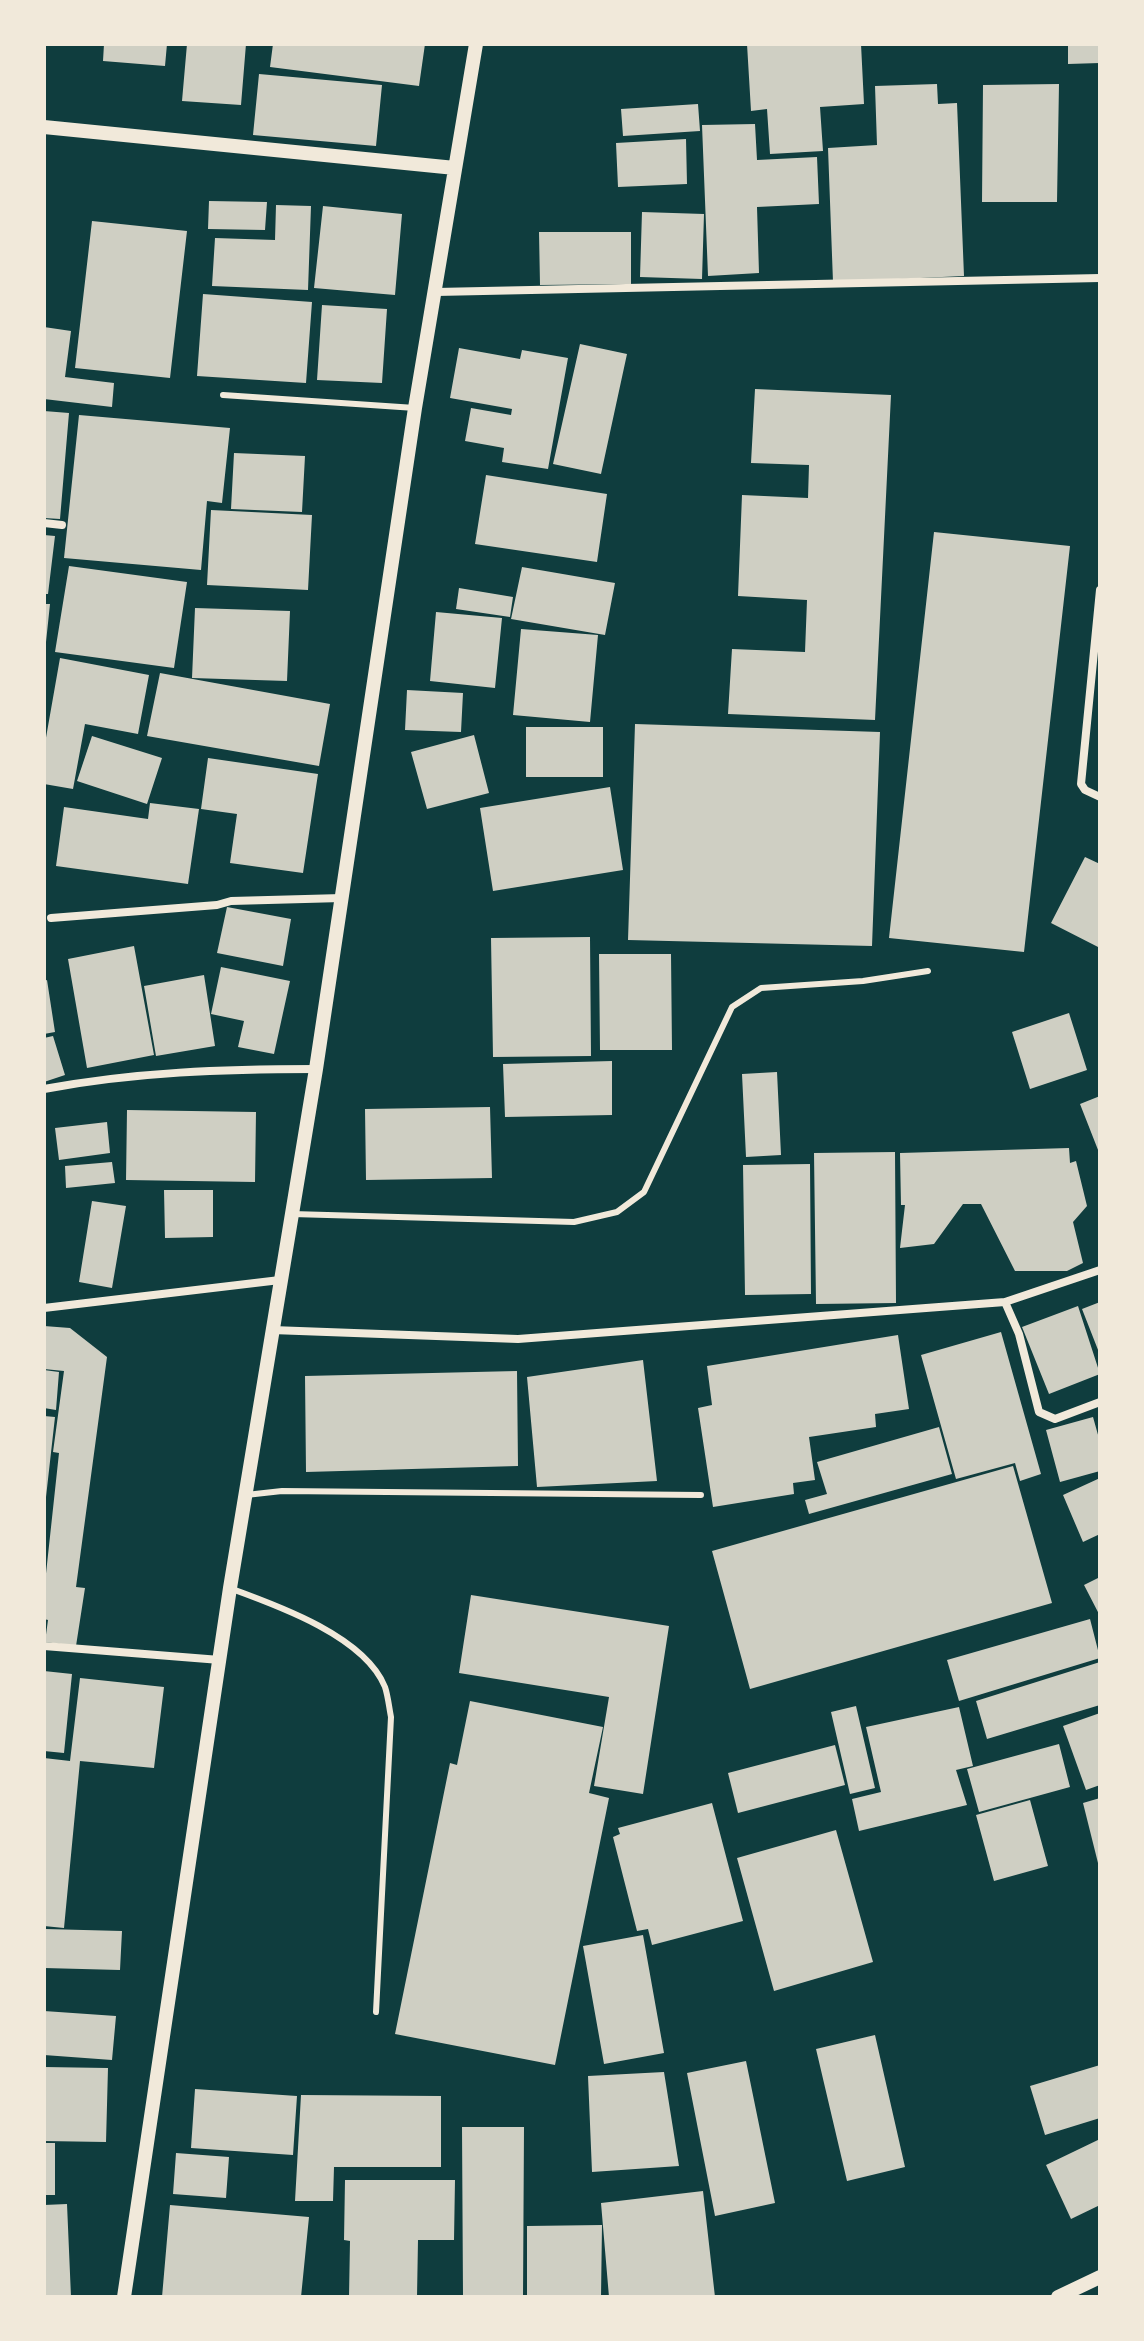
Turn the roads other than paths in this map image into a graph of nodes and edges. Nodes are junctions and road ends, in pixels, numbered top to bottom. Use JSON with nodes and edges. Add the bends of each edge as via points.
{"nodes":[{"id":1,"x":476,"y":44,"type":"edge"},
{"id":2,"x":44,"y":127,"type":"edge"},
{"id":3,"x":455,"y":168,"type":"junction"},
{"id":4,"x":1100,"y":278,"type":"edge"},
{"id":5,"x":436,"y":292,"type":"junction"},
{"id":6,"x":223,"y":395,"type":"dead end"},
{"id":7,"x":415,"y":408,"type":"junction"},
{"id":8,"x":44,"y":523,"type":"edge"},
{"id":9,"x":62,"y":525,"type":"dead end"},
{"id":10,"x":1100,"y":590,"type":"edge"},
{"id":11,"x":1100,"y":797,"type":"edge"},
{"id":12,"x":342,"y":898,"type":"junction"},
{"id":13,"x":51,"y":918,"type":"dead end"},
{"id":14,"x":928,"y":971,"type":"dead end"},
{"id":15,"x":316,"y":1069,"type":"junction"},
{"id":16,"x":44,"y":1089,"type":"edge"},
{"id":17,"x":292,"y":1214,"type":"junction"},
{"id":18,"x":1100,"y":1270,"type":"edge"},
{"id":19,"x":280,"y":1280,"type":"junction"},
{"id":20,"x":1005,"y":1302,"type":"junction"},
{"id":21,"x":44,"y":1308,"type":"edge"},
{"id":22,"x":272,"y":1330,"type":"junction"},
{"id":23,"x":1100,"y":1402,"type":"edge"},
{"id":24,"x":246,"y":1495,"type":"junction"},
{"id":25,"x":701,"y":1495,"type":"dead end"},
{"id":26,"x":230,"y":1588,"type":"junction"},
{"id":27,"x":44,"y":1646,"type":"edge"},
{"id":28,"x":220,"y":1660,"type":"junction"},
{"id":29,"x":376,"y":2012,"type":"dead end"},
{"id":30,"x":1100,"y":2277,"type":"edge"},
{"id":31,"x":124,"y":2297,"type":"edge"},
{"id":32,"x":1058,"y":2297,"type":"edge"}],
"edges":[{"from":1,"to":3,"type":"street"},
{"from":2,"to":3,"type":"street"},
{"from":3,"to":5,"type":"street"},
{"from":4,"to":5,"type":"street"},
{"from":5,"to":7,"type":"street"},
{"from":6,"to":7,"type":"lane"},
{"from":7,"to":12,"type":"street"},
{"from":8,"to":9,"type":"street"},
{"from":10,"to":11,"type":"street","via":[[1081,784]]},
{"from":12,"to":13,"type":"street","via":[[231,901]]},
{"from":12,"to":15,"type":"street"},
{"from":14,"to":17,"type":"lane","via":[[761,988],[732,1007],[644,1192],[617,1212],[574,1222]]},
{"from":15,"to":16,"type":"street","via":[[205,1069]]},
{"from":15,"to":17,"type":"street"},
{"from":17,"to":19,"type":"street"},
{"from":18,"to":20,"type":"street"},
{"from":19,"to":21,"type":"street"},
{"from":19,"to":22,"type":"street"},
{"from":20,"to":22,"type":"street","via":[[518,1339]]},
{"from":20,"to":23,"type":"street","via":[[1039,1412],[1055,1419]]},
{"from":22,"to":24,"type":"street"},
{"from":24,"to":25,"type":"lane"},
{"from":24,"to":26,"type":"street"},
{"from":26,"to":28,"type":"street"},
{"from":26,"to":29,"type":"lane","via":[[272,1603],[338,1638],[361,1653],[385,1687],[391,1717]]},
{"from":27,"to":28,"type":"street"},
{"from":28,"to":31,"type":"street"},
{"from":30,"to":32,"type":"street"}]}
